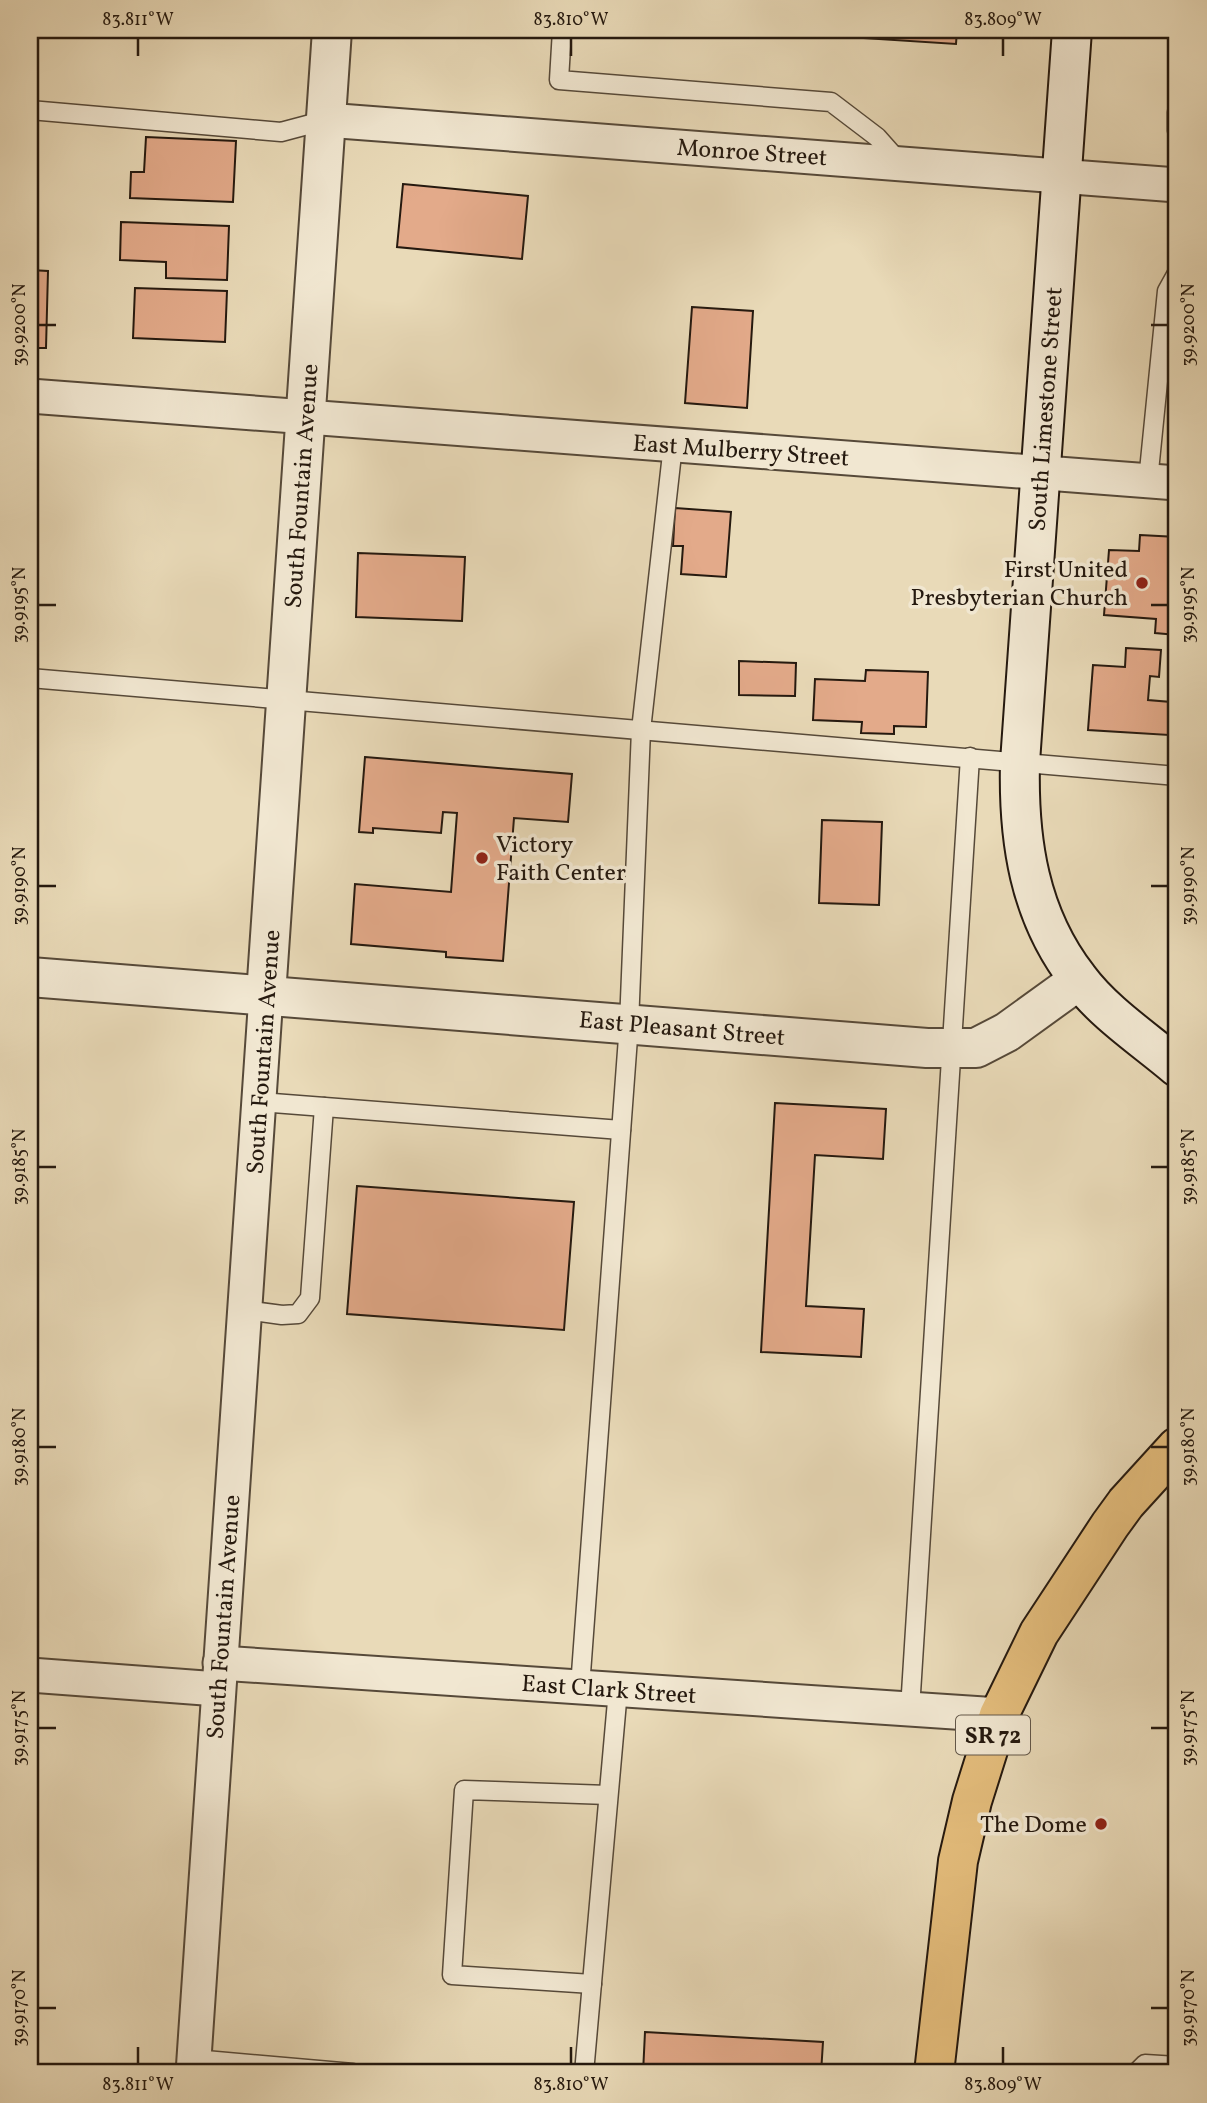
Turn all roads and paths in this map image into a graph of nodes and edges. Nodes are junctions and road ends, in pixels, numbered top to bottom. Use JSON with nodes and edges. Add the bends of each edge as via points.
{"nodes":[{"id":1,"x":332,"y":30,"type":"edge"},
{"id":2,"x":562,"y":30,"type":"edge"},
{"id":3,"x":1072,"y":30,"type":"edge"},
{"id":4,"x":30,"y":110,"type":"edge"},
{"id":5,"x":1177,"y":111,"type":"edge"},
{"id":6,"x":326,"y":120,"type":"junction"},
{"id":7,"x":1177,"y":131,"type":"edge"},
{"id":8,"x":901,"y":164,"type":"junction"},
{"id":9,"x":1061,"y":176,"type":"junction"},
{"id":10,"x":1177,"y":185,"type":"edge"},
{"id":11,"x":1177,"y":273,"type":"edge"},
{"id":12,"x":30,"y":396,"type":"edge"},
{"id":13,"x":306,"y":417,"type":"junction"},
{"id":14,"x":673,"y":445,"type":"junction"},
{"id":15,"x":1040,"y":472,"type":"junction"},
{"id":16,"x":1163,"y":482,"type":"edge"},
{"id":17,"x":30,"y":678,"type":"edge"},
{"id":18,"x":286,"y":700,"type":"junction"},
{"id":19,"x":641,"y":730,"type":"junction"},
{"id":20,"x":970,"y":757,"type":"junction"},
{"id":21,"x":1020,"y":762,"type":"junction"},
{"id":22,"x":1177,"y":776,"type":"edge"},
{"id":23,"x":30,"y":977,"type":"edge"},
{"id":24,"x":1079,"y":980,"type":"junction"},
{"id":25,"x":266,"y":995,"type":"junction"},
{"id":26,"x":629,"y":1024,"type":"junction"},
{"id":27,"x":952,"y":1048,"type":"junction"},
{"id":28,"x":1177,"y":1067,"type":"edge"},
{"id":29,"x":260,"y":1102,"type":"junction"},
{"id":30,"x":324,"y":1107,"type":"junction"},
{"id":31,"x":621,"y":1130,"type":"junction"},
{"id":32,"x":245,"y":1310,"type":"junction"},
{"id":33,"x":1177,"y":1447,"type":"edge"},
{"id":34,"x":30,"y":1675,"type":"edge"},
{"id":35,"x":219,"y":1676,"type":"junction"},
{"id":36,"x":580,"y":1687,"type":"junction"},
{"id":37,"x":618,"y":1690,"type":"junction"},
{"id":38,"x":910,"y":1709,"type":"junction"},
{"id":39,"x":999,"y":1715,"type":"junction"},
{"id":40,"x":608,"y":1795,"type":"junction"},
{"id":41,"x":592,"y":1984,"type":"junction"},
{"id":42,"x":194,"y":2066,"type":"edge"},
{"id":43,"x":1177,"y":2066,"type":"edge"},
{"id":44,"x":1140,"y":2069,"type":"edge"},
{"id":45,"x":353,"y":2073,"type":"edge"},
{"id":46,"x":584,"y":2073,"type":"edge"},
{"id":47,"x":934,"y":2073,"type":"edge"}],
"edges":[{"from":1,"to":6,"type":"street","name":"South Fountain Avenue"},
{"from":2,"to":8,"type":"lane","via":[[559,79],[831,102],[877,137]]},
{"from":3,"to":9,"type":"street","name":"South Limestone Street"},
{"from":4,"to":6,"type":"lane","via":[[281,132]]},
{"from":5,"to":7,"type":"lane"},
{"from":6,"to":8,"type":"street","name":"Monroe Street"},
{"from":6,"to":13,"type":"street","name":"South Fountain Avenue"},
{"from":8,"to":9,"type":"street","name":"Monroe Street"},
{"from":9,"to":10,"type":"street","name":"Monroe Street"},
{"from":9,"to":15,"type":"street","name":"South Limestone Street"},
{"from":11,"to":16,"type":"lane","via":[[1167,290]]},
{"from":12,"to":13,"type":"street","name":"East Mulberry Street"},
{"from":13,"to":14,"type":"street","name":"East Mulberry Street"},
{"from":13,"to":18,"type":"street","name":"South Fountain Avenue"},
{"from":14,"to":15,"type":"street","name":"East Mulberry Street"},
{"from":14,"to":19,"type":"lane"},
{"from":15,"to":16,"type":"street","name":"East Mulberry Street"},
{"from":15,"to":21,"type":"street","name":"South Limestone Street"},
{"from":17,"to":18,"type":"lane"},
{"from":18,"to":19,"type":"lane"},
{"from":18,"to":25,"type":"street","name":"South Fountain Avenue"},
{"from":19,"to":20,"type":"lane"},
{"from":19,"to":26,"type":"lane"},
{"from":20,"to":21,"type":"lane"},
{"from":20,"to":27,"type":"lane"},
{"from":21,"to":22,"type":"lane"},
{"from":21,"to":24,"type":"street","name":"South Limestone Street","via":[[1023,850],[1055,944]]},
{"from":23,"to":25,"type":"street","name":"East Pleasant Street"},
{"from":24,"to":27,"type":"street","name":"East Pleasant Street","via":[[1007,1032],[976,1048]]},
{"from":24,"to":28,"type":"street","name":"South Limestone Street"},
{"from":25,"to":26,"type":"street","name":"East Pleasant Street"},
{"from":25,"to":29,"type":"street","name":"South Fountain Avenue"},
{"from":26,"to":27,"type":"street","name":"East Pleasant Street"},
{"from":26,"to":31,"type":"lane"},
{"from":27,"to":38,"type":"lane"},
{"from":29,"to":30,"type":"lane"},
{"from":29,"to":32,"type":"street","name":"South Fountain Avenue"},
{"from":30,"to":31,"type":"lane"},
{"from":30,"to":32,"type":"lane","via":[[310,1298],[298,1314]]},
{"from":31,"to":36,"type":"lane"},
{"from":32,"to":35,"type":"street","name":"South Fountain Avenue"},
{"from":33,"to":39,"type":"main road","number":"SR 72","via":[[1110,1525],[1039,1633]]},
{"from":34,"to":35,"type":"street","name":"East Clark Street"},
{"from":35,"to":36,"type":"street","name":"East Clark Street"},
{"from":35,"to":42,"type":"street","name":"South Fountain Avenue"},
{"from":36,"to":37,"type":"street","name":"East Clark Street"},
{"from":37,"to":38,"type":"street","name":"East Clark Street"},
{"from":37,"to":40,"type":"lane"},
{"from":38,"to":39,"type":"street","name":"East Clark Street"},
{"from":39,"to":47,"type":"main road","number":"SR 72","via":[[958,1861]]},
{"from":40,"to":41,"type":"lane"},
{"from":40,"to":41,"type":"lane","via":[[464,1790],[452,1975]]},
{"from":41,"to":46,"type":"lane"},
{"from":42,"to":45,"type":"lane"},
{"from":43,"to":44,"type":"lane"}]}
